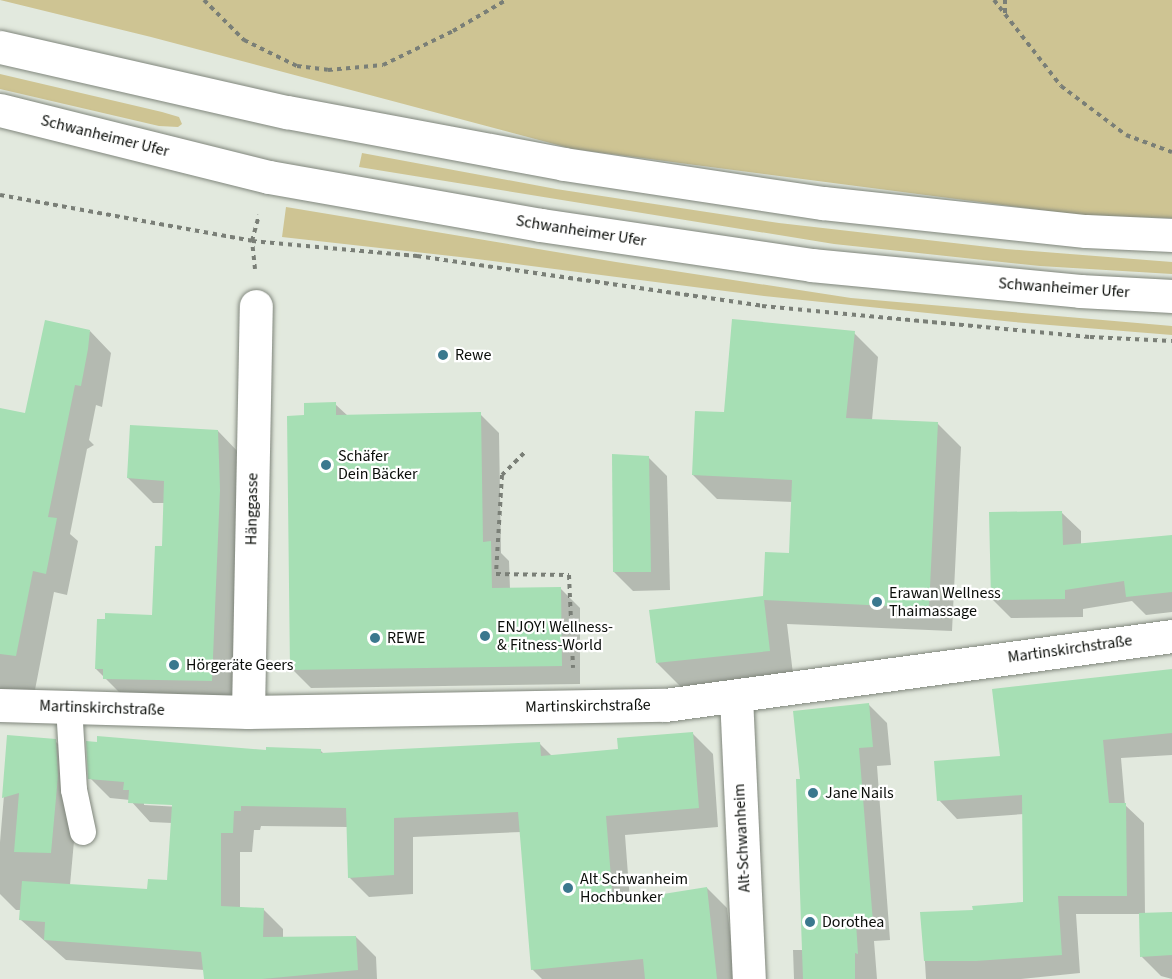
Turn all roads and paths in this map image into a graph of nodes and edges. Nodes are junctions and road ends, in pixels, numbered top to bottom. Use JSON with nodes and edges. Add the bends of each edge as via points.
{"nodes":[{"id":1,"x":204,"y":0,"type":"edge"},
{"id":2,"x":506,"y":0,"type":"edge"},
{"id":3,"x":994,"y":0,"type":"edge"},
{"id":4,"x":1005,"y":0,"type":"edge"},
{"id":5,"x":1005,"y":14,"type":"junction"},
{"id":6,"x":0,"y":47,"type":"edge"},
{"id":7,"x":0,"y":110,"type":"edge"},
{"id":8,"x":1172,"y":152,"type":"edge"},
{"id":9,"x":0,"y":195,"type":"edge"},
{"id":10,"x":1172,"y":235,"type":"edge"},
{"id":11,"x":1172,"y":296,"type":"edge"},
{"id":12,"x":255,"y":306,"type":"dead end"},
{"id":13,"x":1172,"y":341,"type":"edge"},
{"id":14,"x":524,"y":453,"type":"dead end"},
{"id":15,"x":1172,"y":636,"type":"edge"},
{"id":16,"x":736,"y":696,"type":"junction"},
{"id":17,"x":0,"y":705,"type":"edge"},
{"id":18,"x":69,"y":706,"type":"junction"},
{"id":19,"x":574,"y":707,"type":"junction"},
{"id":20,"x":248,"y":712,"type":"junction"},
{"id":21,"x":83,"y":832,"type":"dead end"},
{"id":22,"x":749,"y":979,"type":"edge"}],
"edges":[{"from":1,"to":2,"type":"path","via":[[244,40],[297,66],[328,70],[383,65]]},
{"from":3,"to":5,"type":"path"},
{"from":4,"to":5,"type":"path"},
{"from":5,"to":8,"type":"path","via":[[1061,86],[1126,135]]},
{"from":6,"to":10,"type":"main road","via":[[287,112],[564,164],[823,203],[1086,231]]},
{"from":7,"to":11,"type":"main road","name":"Schwanheimer Ufer","via":[[269,177],[541,225],[811,265]]},
{"from":9,"to":13,"type":"path","via":[[252,242],[417,256],[762,306]]},
{"from":12,"to":20,"type":"main road","name":"Hänggasse"},
{"from":14,"to":19,"type":"path","via":[[502,475],[496,574],[569,574]]},
{"from":15,"to":16,"type":"main road","name":"Martinskirchstraße"},
{"from":16,"to":19,"type":"main road","name":"Martinskirchstraße","via":[[665,705]]},
{"from":16,"to":22,"type":"main road","name":"Alt-Schwanheim"},
{"from":17,"to":18,"type":"main road","name":"Martinskirchstraße"},
{"from":18,"to":20,"type":"main road","name":"Martinskirchstraße"},
{"from":18,"to":21,"type":"lane","via":[[74,790]]},
{"from":19,"to":20,"type":"main road","name":"Martinskirchstraße"}]}
